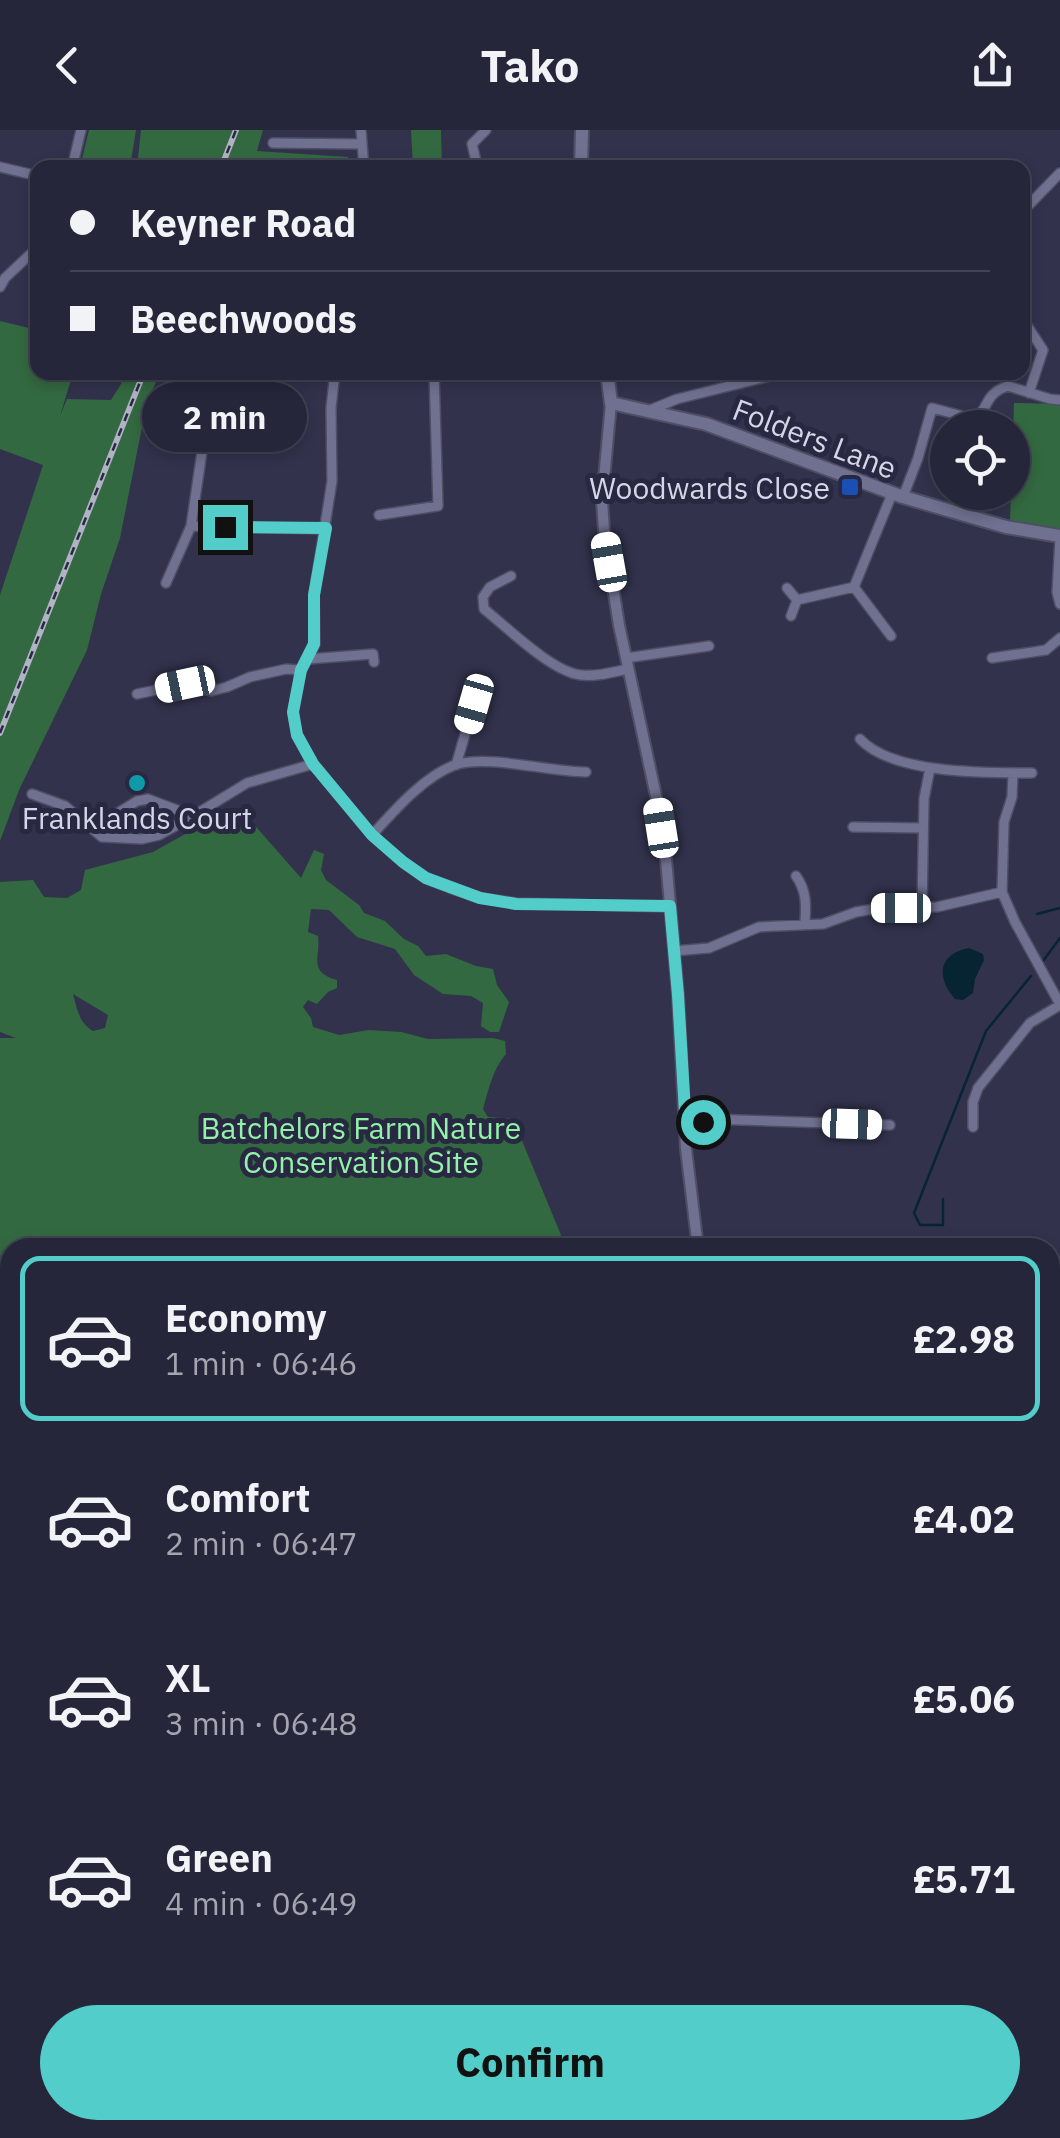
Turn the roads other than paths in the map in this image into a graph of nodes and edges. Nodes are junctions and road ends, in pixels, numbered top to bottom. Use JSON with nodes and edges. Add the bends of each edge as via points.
{"nodes":[{"id":1,"x":81,"y":130,"type":"edge"},
{"id":2,"x":361,"y":130,"type":"edge"},
{"id":3,"x":486,"y":130,"type":"edge"},
{"id":4,"x":582,"y":130,"type":"edge"},
{"id":5,"x":273,"y":144,"type":"dead end"},
{"id":6,"x":362,"y":144,"type":"junction"},
{"id":7,"x":74,"y":160,"type":"edge"},
{"id":8,"x":363,"y":160,"type":"edge"},
{"id":9,"x":476,"y":160,"type":"edge"},
{"id":10,"x":581,"y":160,"type":"edge"},
{"id":11,"x":0,"y":167,"type":"edge"},
{"id":12,"x":1060,"y":173,"type":"edge"},
{"id":13,"x":30,"y":174,"type":"edge"},
{"id":14,"x":1030,"y":204,"type":"edge"},
{"id":15,"x":30,"y":254,"type":"edge"},
{"id":16,"x":0,"y":287,"type":"edge"},
{"id":17,"x":1030,"y":330,"type":"edge"},
{"id":18,"x":221,"y":380,"type":"edge"},
{"id":19,"x":334,"y":380,"type":"edge"},
{"id":20,"x":434,"y":380,"type":"edge"},
{"id":21,"x":608,"y":380,"type":"edge"},
{"id":22,"x":754,"y":380,"type":"edge"},
{"id":23,"x":1030,"y":392,"type":"junction"},
{"id":24,"x":1060,"y":400,"type":"edge"},
{"id":25,"x":611,"y":403,"type":"junction"},
{"id":26,"x":650,"y":410,"type":"junction"},
{"id":27,"x":898,"y":496,"type":"junction"},
{"id":28,"x":438,"y":506,"type":"junction"},
{"id":29,"x":451,"y":506,"type":"dead end"},
{"id":30,"x":379,"y":516,"type":"dead end"},
{"id":31,"x":191,"y":526,"type":"junction"},
{"id":32,"x":326,"y":528,"type":"junction"},
{"id":33,"x":1060,"y":537,"type":"edge"},
{"id":34,"x":511,"y":576,"type":"dead end"},
{"id":35,"x":166,"y":583,"type":"dead end"},
{"id":36,"x":854,"y":587,"type":"junction"},
{"id":37,"x":787,"y":588,"type":"dead end"},
{"id":38,"x":797,"y":600,"type":"junction"},
{"id":39,"x":1060,"y":604,"type":"edge"},
{"id":40,"x":792,"y":616,"type":"dead end"},
{"id":41,"x":891,"y":636,"type":"dead end"},
{"id":42,"x":1060,"y":638,"type":"edge"},
{"id":43,"x":710,"y":646,"type":"dead end"},
{"id":44,"x":308,"y":658,"type":"junction"},
{"id":45,"x":992,"y":658,"type":"dead end"},
{"id":46,"x":374,"y":662,"type":"dead end"},
{"id":47,"x":627,"y":663,"type":"junction"},
{"id":48,"x":301,"y":670,"type":"junction"},
{"id":49,"x":137,"y":694,"type":"dead end"},
{"id":50,"x":474,"y":704,"type":"dead end"},
{"id":51,"x":860,"y":739,"type":"dead end"},
{"id":52,"x":313,"y":764,"type":"junction"},
{"id":53,"x":456,"y":765,"type":"junction"},
{"id":54,"x":930,"y":768,"type":"junction"},
{"id":55,"x":586,"y":772,"type":"dead end"},
{"id":56,"x":1013,"y":773,"type":"junction"},
{"id":57,"x":1032,"y":773,"type":"dead end"},
{"id":58,"x":32,"y":794,"type":"dead end"},
{"id":59,"x":193,"y":816,"type":"junction"},
{"id":60,"x":102,"y":819,"type":"junction"},
{"id":61,"x":84,"y":821,"type":"junction"},
{"id":62,"x":852,"y":827,"type":"dead end"},
{"id":63,"x":923,"y":828,"type":"junction"},
{"id":64,"x":372,"y":835,"type":"junction"},
{"id":65,"x":124,"y":837,"type":"junction"},
{"id":66,"x":796,"y":876,"type":"dead end"},
{"id":67,"x":1002,"y":892,"type":"junction"},
{"id":68,"x":670,"y":906,"type":"junction"},
{"id":69,"x":922,"y":908,"type":"junction"},
{"id":70,"x":804,"y":924,"type":"junction"},
{"id":71,"x":674,"y":951,"type":"junction"},
{"id":72,"x":1060,"y":1004,"type":"edge"},
{"id":73,"x":685,"y":1112,"type":"junction"},
{"id":74,"x":707,"y":1120,"type":"junction"},
{"id":75,"x":890,"y":1125,"type":"dead end"},
{"id":76,"x":973,"y":1127,"type":"dead end"},
{"id":77,"x":686,"y":1132,"type":"junction"},
{"id":78,"x":697,"y":1238,"type":"edge"}],
"edges":[{"from":1,"to":7,"type":"street"},
{"from":2,"to":6,"type":"street"},
{"from":3,"to":9,"type":"street","via":[[472,144]]},
{"from":4,"to":10,"type":"main road"},
{"from":5,"to":6,"type":"street"},
{"from":6,"to":8,"type":"street"},
{"from":11,"to":13,"type":"street"},
{"from":12,"to":14,"type":"street"},
{"from":15,"to":16,"type":"street"},
{"from":17,"to":23,"type":"street","via":[[1043,350]]},
{"from":18,"to":31,"type":"street","via":[[207,418]]},
{"from":19,"to":32,"type":"street"},
{"from":20,"to":28,"type":"street"},
{"from":21,"to":25,"type":"main road"},
{"from":22,"to":26,"type":"street"},
{"from":23,"to":24,"type":"street"},
{"from":23,"to":27,"type":"street","via":[[1004,386],[974,419],[932,408]]},
{"from":25,"to":26,"type":"main road","name":"Folders Lane"},
{"from":25,"to":47,"type":"street","via":[[602,501]]},
{"from":26,"to":27,"type":"main road","name":"Folders Lane","via":[[706,424]]},
{"from":27,"to":33,"type":"main road","name":"Folders Lane"},
{"from":27,"to":36,"type":"street"},
{"from":28,"to":29,"type":"street"},
{"from":28,"to":30,"type":"street"},
{"from":31,"to":32,"type":"street"},
{"from":31,"to":35,"type":"street"},
{"from":32,"to":44,"type":"street"},
{"from":33,"to":39,"type":"street"},
{"from":34,"to":47,"type":"street","via":[[490,587],[482,597],[484,609],[556,667],[593,676]]},
{"from":36,"to":38,"type":"street"},
{"from":36,"to":41,"type":"street"},
{"from":37,"to":38,"type":"street"},
{"from":38,"to":40,"type":"street"},
{"from":42,"to":45,"type":"street","via":[[1046,650]]},
{"from":43,"to":47,"type":"street"},
{"from":44,"to":46,"type":"street","via":[[373,654]]},
{"from":44,"to":48,"type":"street"},
{"from":47,"to":68,"type":"street","via":[[656,796]]},
{"from":48,"to":49,"type":"street","via":[[250,677],[211,692],[185,684]]},
{"from":48,"to":52,"type":"street","via":[[293,712]]},
{"from":50,"to":53,"type":"street"},
{"from":51,"to":54,"type":"street","via":[[869,749]]},
{"from":52,"to":59,"type":"street","via":[[247,784]]},
{"from":52,"to":64,"type":"street"},
{"from":53,"to":55,"type":"street"},
{"from":53,"to":64,"type":"street","via":[[434,776]]},
{"from":54,"to":56,"type":"street"},
{"from":54,"to":63,"type":"street"},
{"from":56,"to":57,"type":"street"},
{"from":56,"to":67,"type":"street"},
{"from":58,"to":61,"type":"street"},
{"from":59,"to":60,"type":"street","via":[[148,798]]},
{"from":59,"to":65,"type":"street","via":[[159,835]]},
{"from":60,"to":61,"type":"street"},
{"from":60,"to":65,"type":"street"},
{"from":61,"to":65,"type":"street","via":[[102,837]]},
{"from":62,"to":63,"type":"street"},
{"from":63,"to":69,"type":"street"},
{"from":64,"to":68,"type":"street","via":[[426,878],[480,898]]},
{"from":66,"to":70,"type":"street","via":[[806,901]]},
{"from":67,"to":69,"type":"street"},
{"from":67,"to":72,"type":"street"},
{"from":68,"to":71,"type":"street"},
{"from":69,"to":70,"type":"street","via":[[880,908]]},
{"from":70,"to":71,"type":"street","via":[[759,927],[709,948]]},
{"from":71,"to":73,"type":"street"},
{"from":72,"to":76,"type":"street","via":[[1030,1023],[978,1088]]},
{"from":73,"to":74,"type":"street"},
{"from":73,"to":77,"type":"street"},
{"from":74,"to":75,"type":"street"},
{"from":74,"to":77,"type":"street"},
{"from":77,"to":78,"type":"street"}]}
